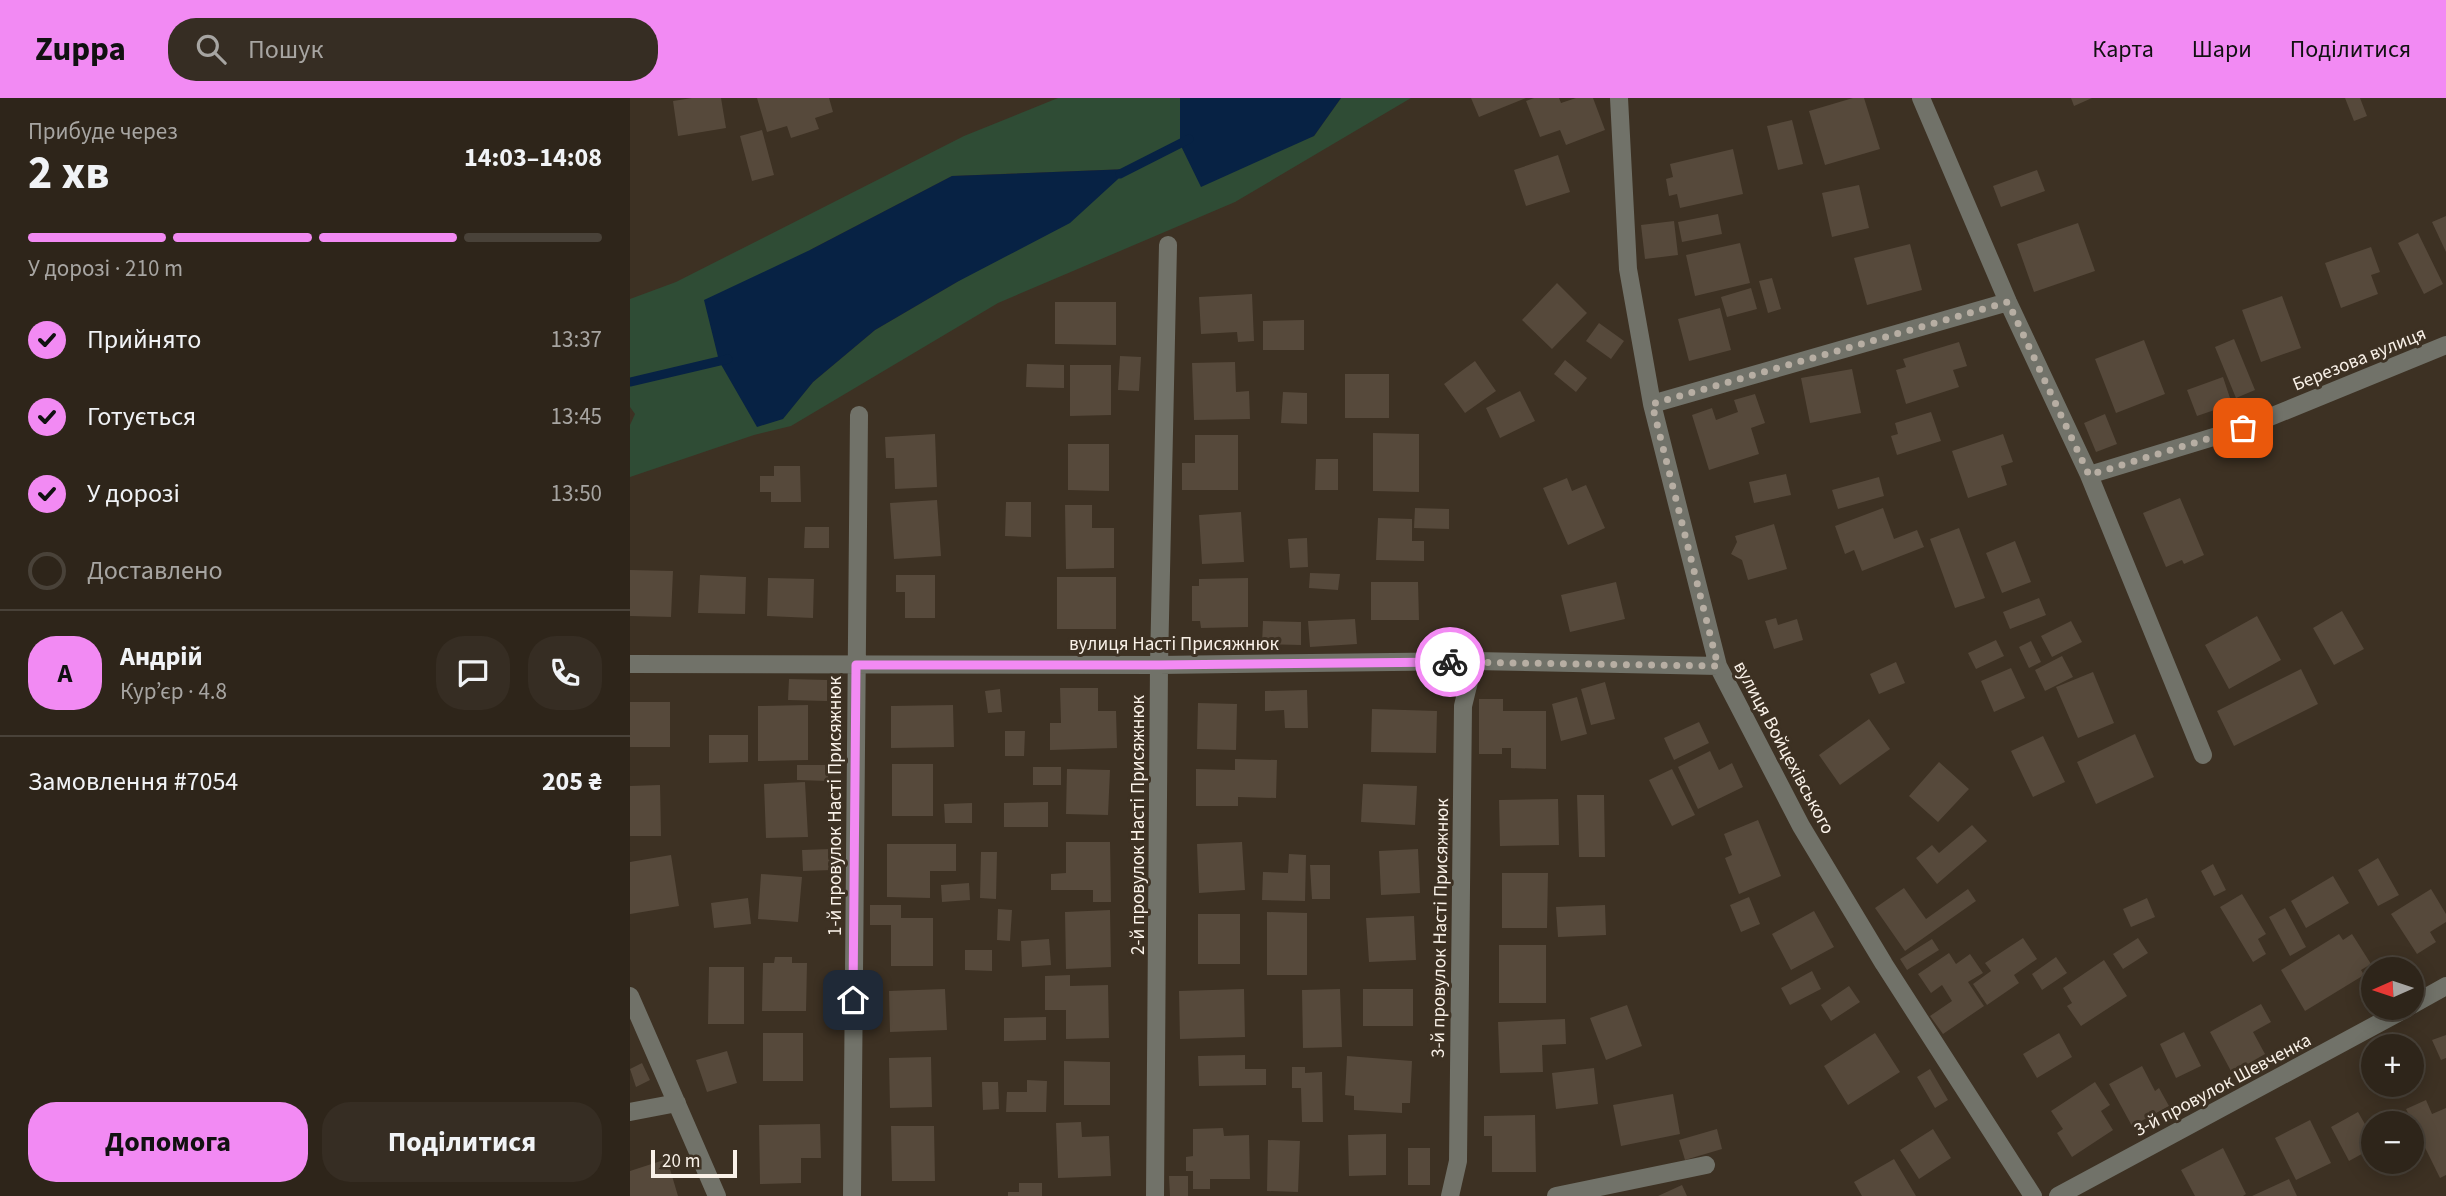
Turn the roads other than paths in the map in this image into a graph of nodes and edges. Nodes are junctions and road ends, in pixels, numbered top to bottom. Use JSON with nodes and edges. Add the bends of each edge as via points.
{"nodes":[{"id":1,"x":1619,"y":98,"type":"edge"},
{"id":2,"x":1921,"y":98,"type":"edge"},
{"id":3,"x":1168,"y":245,"type":"dead end"},
{"id":4,"x":2008,"y":302,"type":"junction"},
{"id":5,"x":2446,"y":345,"type":"edge"},
{"id":6,"x":1652,"y":404,"type":"junction"},
{"id":7,"x":859,"y":415,"type":"dead end"},
{"id":8,"x":2089,"y":475,"type":"junction"},
{"id":9,"x":1474,"y":661,"type":"junction"},
{"id":10,"x":630,"y":664,"type":"edge"},
{"id":11,"x":856,"y":665,"type":"junction"},
{"id":12,"x":1159,"y":665,"type":"junction"},
{"id":13,"x":1718,"y":666,"type":"junction"},
{"id":14,"x":2203,"y":755,"type":"dead end"},
{"id":15,"x":2446,"y":986,"type":"edge"},
{"id":16,"x":630,"y":996,"type":"edge"},
{"id":17,"x":2424,"y":998,"type":"edge"},
{"id":18,"x":2385,"y":1020,"type":"edge"},
{"id":19,"x":677,"y":1103,"type":"junction"},
{"id":20,"x":630,"y":1112,"type":"edge"},
{"id":21,"x":1706,"y":1165,"type":"dead end"},
{"id":22,"x":717,"y":1196,"type":"edge"},
{"id":23,"x":852,"y":1196,"type":"edge"},
{"id":24,"x":1155,"y":1196,"type":"edge"},
{"id":25,"x":1450,"y":1196,"type":"edge"},
{"id":26,"x":1556,"y":1196,"type":"edge"},
{"id":27,"x":2033,"y":1196,"type":"edge"},
{"id":28,"x":2058,"y":1196,"type":"edge"}],
"edges":[{"from":1,"to":6,"type":"street","name":"вулиця Войцехівського","via":[[1628,269]]},
{"from":2,"to":4,"type":"street"},
{"from":3,"to":12,"type":"street","name":"2-й провулок Насті Присяжнюк"},
{"from":4,"to":6,"type":"street"},
{"from":4,"to":8,"type":"street"},
{"from":5,"to":8,"type":"street","name":"Березова вулиця","via":[[2243,428]]},
{"from":6,"to":13,"type":"street","name":"вулиця Войцехівського"},
{"from":7,"to":11,"type":"street","name":"1-й провулок Насті Присяжнюк"},
{"from":8,"to":14,"type":"street"},
{"from":9,"to":12,"type":"street","name":"вулиця Насті Присяжнюк"},
{"from":9,"to":13,"type":"street","name":"вулиця Насті Присяжнюк"},
{"from":9,"to":25,"type":"street","name":"3-й провулок Насті Присяжнюк","via":[[1463,706],[1458,1161]]},
{"from":10,"to":11,"type":"street","name":"вулиця Насті Присяжнюк"},
{"from":11,"to":12,"type":"street","name":"вулиця Насті Присяжнюк"},
{"from":11,"to":23,"type":"street","name":"1-й провулок Насті Присяжнюк"},
{"from":12,"to":24,"type":"street","name":"2-й провулок Насті Присяжнюк"},
{"from":13,"to":27,"type":"street","name":"вулиця Войцехівського","via":[[1808,838]]},
{"from":15,"to":17,"type":"street"},
{"from":16,"to":19,"type":"street"},
{"from":18,"to":28,"type":"street","name":"3-й провулок Шевченка"},
{"from":19,"to":20,"type":"street"},
{"from":19,"to":22,"type":"street"},
{"from":21,"to":26,"type":"street"}]}
